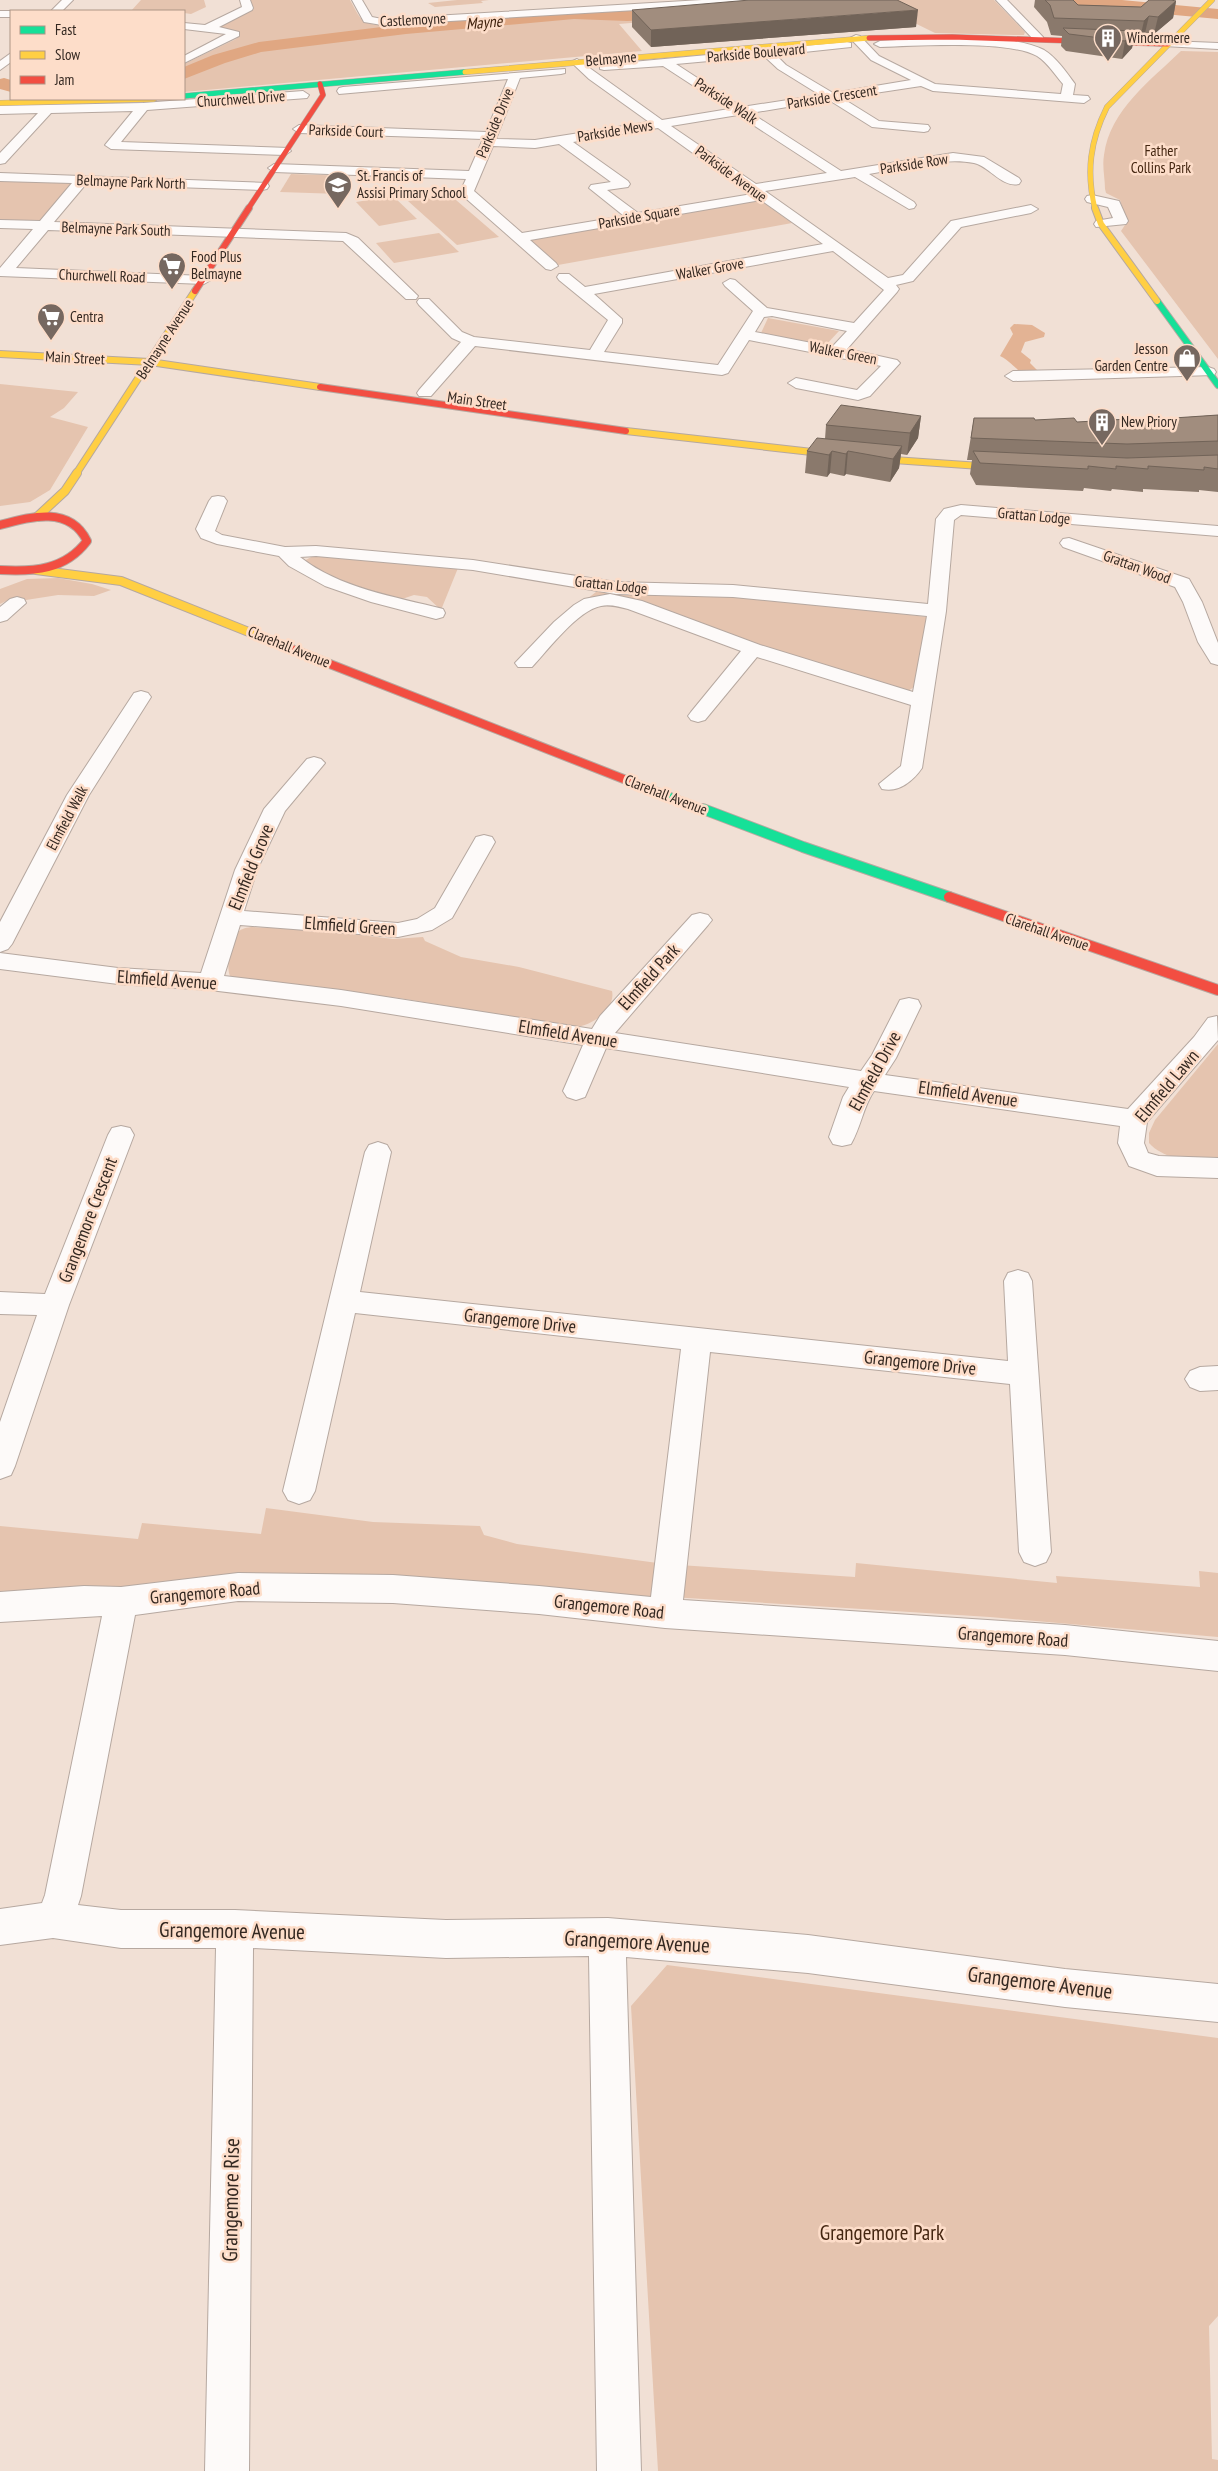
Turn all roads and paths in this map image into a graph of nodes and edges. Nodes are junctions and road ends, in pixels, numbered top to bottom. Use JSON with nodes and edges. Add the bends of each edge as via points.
{"nodes":[{"id":1,"x":68,"y":0,"type":"edge"},
{"id":2,"x":245,"y":0,"type":"edge"},
{"id":3,"x":357,"y":0,"type":"edge"},
{"id":4,"x":565,"y":0,"type":"edge"},
{"id":5,"x":756,"y":0,"type":"edge"},
{"id":6,"x":1001,"y":0,"type":"edge"},
{"id":7,"x":1210,"y":2,"type":"edge"},
{"id":8,"x":57,"y":10,"type":"edge"},
{"id":9,"x":571,"y":10,"type":"junction"},
{"id":10,"x":185,"y":26,"type":"edge"},
{"id":11,"x":207,"y":28,"type":"junction"},
{"id":12,"x":852,"y":42,"type":"junction"},
{"id":13,"x":880,"y":44,"type":"edge"},
{"id":14,"x":1036,"y":44,"type":"junction"},
{"id":15,"x":1168,"y":44,"type":"junction"},
{"id":16,"x":1218,"y":46,"type":"edge"},
{"id":17,"x":9,"y":49,"type":"edge"},
{"id":18,"x":766,"y":52,"type":"junction"},
{"id":19,"x":185,"y":59,"type":"edge"},
{"id":20,"x":577,"y":62,"type":"junction"},
{"id":21,"x":665,"y":62,"type":"junction"},
{"id":22,"x":0,"y":67,"type":"edge"},
{"id":23,"x":604,"y":67,"type":"dead end"},
{"id":24,"x":562,"y":72,"type":"dead end"},
{"id":25,"x":516,"y":75,"type":"junction"},
{"id":26,"x":940,"y":80,"type":"dead end"},
{"id":27,"x":920,"y":81,"type":"junction"},
{"id":28,"x":320,"y":84,"type":"junction"},
{"id":29,"x":1083,"y":89,"type":"junction"},
{"id":30,"x":343,"y":91,"type":"dead end"},
{"id":31,"x":981,"y":91,"type":"junction"},
{"id":32,"x":302,"y":95,"type":"dead end"},
{"id":33,"x":185,"y":96,"type":"edge"},
{"id":34,"x":833,"y":97,"type":"junction"},
{"id":35,"x":1066,"y":97,"type":"junction"},
{"id":36,"x":23,"y":100,"type":"edge"},
{"id":37,"x":115,"y":100,"type":"edge"},
{"id":38,"x":0,"y":102,"type":"edge"},
{"id":39,"x":36,"y":102,"type":"junction"},
{"id":40,"x":143,"y":107,"type":"junction"},
{"id":41,"x":1106,"y":108,"type":"junction"},
{"id":42,"x":48,"y":109,"type":"junction"},
{"id":43,"x":0,"y":110,"type":"edge"},
{"id":44,"x":742,"y":111,"type":"junction"},
{"id":45,"x":408,"y":120,"type":"dead end"},
{"id":46,"x":662,"y":124,"type":"junction"},
{"id":47,"x":924,"y":128,"type":"dead end"},
{"id":48,"x":299,"y":129,"type":"junction"},
{"id":49,"x":393,"y":132,"type":"junction"},
{"id":50,"x":488,"y":139,"type":"junction"},
{"id":51,"x":562,"y":140,"type":"junction"},
{"id":52,"x":285,"y":151,"type":"junction"},
{"id":53,"x":0,"y":160,"type":"edge"},
{"id":54,"x":595,"y":164,"type":"junction"},
{"id":55,"x":274,"y":168,"type":"junction"},
{"id":56,"x":858,"y":172,"type":"junction"},
{"id":57,"x":472,"y":175,"type":"junction"},
{"id":58,"x":838,"y":175,"type":"junction"},
{"id":59,"x":0,"y":177,"type":"edge"},
{"id":60,"x":82,"y":180,"type":"junction"},
{"id":61,"x":1014,"y":181,"type":"dead end"},
{"id":62,"x":262,"y":186,"type":"junction"},
{"id":63,"x":596,"y":188,"type":"junction"},
{"id":64,"x":757,"y":193,"type":"junction"},
{"id":65,"x":1092,"y":199,"type":"junction"},
{"id":66,"x":909,"y":205,"type":"dead end"},
{"id":67,"x":1031,"y":208,"type":"dead end"},
{"id":68,"x":636,"y":218,"type":"junction"},
{"id":69,"x":0,"y":224,"type":"edge"},
{"id":70,"x":1102,"y":224,"type":"junction"},
{"id":71,"x":44,"y":226,"type":"junction"},
{"id":72,"x":232,"y":234,"type":"junction"},
{"id":73,"x":517,"y":238,"type":"junction"},
{"id":74,"x":836,"y":246,"type":"junction"},
{"id":75,"x":551,"y":266,"type":"dead end"},
{"id":76,"x":3,"y":272,"type":"edge"},
{"id":77,"x":564,"y":277,"type":"dead end"},
{"id":78,"x":204,"y":280,"type":"junction"},
{"id":79,"x":730,"y":283,"type":"dead end"},
{"id":80,"x":887,"y":283,"type":"junction"},
{"id":81,"x":584,"y":292,"type":"junction"},
{"id":82,"x":763,"y":312,"type":"junction"},
{"id":83,"x":856,"y":328,"type":"junction"},
{"id":84,"x":744,"y":334,"type":"junction"},
{"id":85,"x":471,"y":341,"type":"junction"},
{"id":86,"x":0,"y":348,"type":"edge"},
{"id":87,"x":836,"y":352,"type":"junction"},
{"id":88,"x":0,"y":354,"type":"edge"},
{"id":89,"x":594,"y":355,"type":"junction"},
{"id":90,"x":153,"y":358,"type":"junction"},
{"id":91,"x":1013,"y":376,"type":"dead end"},
{"id":92,"x":1213,"y":379,"type":"edge"},
{"id":93,"x":796,"y":383,"type":"dead end"},
{"id":94,"x":424,"y":393,"type":"junction"},
{"id":95,"x":953,"y":461,"type":"junction"},
{"id":96,"x":1020,"y":464,"type":"edge"},
{"id":97,"x":66,"y":491,"type":"junction"},
{"id":98,"x":220,"y":510,"type":"dead end"},
{"id":99,"x":37,"y":517,"type":"junction"},
{"id":100,"x":59,"y":518,"type":"junction"},
{"id":101,"x":3,"y":522,"type":"edge"},
{"id":102,"x":1218,"y":531,"type":"edge"},
{"id":103,"x":1069,"y":543,"type":"dead end"},
{"id":104,"x":285,"y":552,"type":"junction"},
{"id":105,"x":110,"y":568,"type":"dead end"},
{"id":106,"x":36,"y":570,"type":"junction"},
{"id":107,"x":4,"y":573,"type":"edge"},
{"id":108,"x":120,"y":581,"type":"junction"},
{"id":109,"x":938,"y":612,"type":"junction"},
{"id":110,"x":436,"y":613,"type":"dead end"},
{"id":111,"x":753,"y":649,"type":"junction"},
{"id":112,"x":1218,"y":659,"type":"edge"},
{"id":113,"x":525,"y":663,"type":"dead end"},
{"id":114,"x":142,"y":697,"type":"dead end"},
{"id":115,"x":920,"y":701,"type":"junction"},
{"id":116,"x":698,"y":716,"type":"dead end"},
{"id":117,"x":314,"y":763,"type":"dead end"},
{"id":118,"x":890,"y":784,"type":"dead end"},
{"id":119,"x":484,"y":842,"type":"dead end"},
{"id":120,"x":232,"y":917,"type":"junction"},
{"id":121,"x":700,"y":920,"type":"dead end"},
{"id":122,"x":0,"y":944,"type":"edge"},
{"id":123,"x":0,"y":961,"type":"edge"},
{"id":124,"x":210,"y":982,"type":"junction"},
{"id":125,"x":1218,"y":990,"type":"edge"},
{"id":126,"x":909,"y":1006,"type":"dead end"},
{"id":127,"x":598,"y":1039,"type":"junction"},
{"id":128,"x":1212,"y":1039,"type":"edge"},
{"id":129,"x":866,"y":1081,"type":"junction"},
{"id":130,"x":576,"y":1091,"type":"dead end"},
{"id":131,"x":1134,"y":1119,"type":"junction"},
{"id":132,"x":122,"y":1135,"type":"dead end"},
{"id":133,"x":842,"y":1136,"type":"dead end"},
{"id":134,"x":378,"y":1152,"type":"dead end"},
{"id":135,"x":1218,"y":1168,"type":"edge"},
{"id":136,"x":1018,"y":1281,"type":"dead end"},
{"id":137,"x":343,"y":1301,"type":"junction"},
{"id":138,"x":0,"y":1303,"type":"edge"},
{"id":139,"x":55,"y":1305,"type":"junction"},
{"id":140,"x":696,"y":1340,"type":"junction"},
{"id":141,"x":1023,"y":1374,"type":"junction"},
{"id":142,"x":0,"y":1466,"type":"edge"},
{"id":143,"x":299,"y":1491,"type":"dead end"},
{"id":144,"x":1035,"y":1552,"type":"dead end"},
{"id":145,"x":121,"y":1602,"type":"junction"},
{"id":146,"x":0,"y":1607,"type":"edge"},
{"id":147,"x":665,"y":1613,"type":"junction"},
{"id":148,"x":1218,"y":1656,"type":"edge"},
{"id":149,"x":53,"y":1920,"type":"junction"},
{"id":150,"x":0,"y":1927,"type":"edge"},
{"id":151,"x":235,"y":1928,"type":"junction"},
{"id":152,"x":608,"y":1937,"type":"junction"},
{"id":153,"x":1218,"y":2003,"type":"edge"},
{"id":154,"x":227,"y":2471,"type":"edge"},
{"id":155,"x":619,"y":2471,"type":"edge"}],
"edges":[{"from":1,"to":8,"type":"street"},
{"from":2,"to":11,"type":"street","via":[[248,8]]},
{"from":3,"to":9,"type":"street","name":"Castlemoyne","via":[[368,20],[376,22]]},
{"from":4,"to":9,"type":"street"},
{"from":5,"to":9,"type":"street","name":"Castlemoyne"},
{"from":6,"to":14,"type":"street"},
{"from":7,"to":15,"type":"street"},
{"from":10,"to":11,"type":"street"},
{"from":11,"to":19,"type":"street","via":[[235,34]]},
{"from":12,"to":14,"type":"street","name":"Belmayne","via":[[943,37]]},
{"from":12,"to":18,"type":"street","name":"Parkside Boulevard"},
{"from":12,"to":20,"type":"street","name":"Belmayne"},
{"from":12,"to":27,"type":"street"},
{"from":13,"to":14,"type":"street"},
{"from":14,"to":15,"type":"street","name":"Belmayne"},
{"from":14,"to":29,"type":"street"},
{"from":14,"to":35,"type":"street","via":[[1040,53],[1069,84]]},
{"from":15,"to":16,"type":"street"},
{"from":15,"to":41,"type":"street"},
{"from":17,"to":22,"type":"street"},
{"from":18,"to":21,"type":"street","name":"Parkside Boulevard"},
{"from":18,"to":34,"type":"street","via":[[782,67]]},
{"from":20,"to":28,"type":"street","name":"Belmayne"},
{"from":20,"to":46,"type":"street","name":"Parkside Avenue","via":[[593,77]]},
{"from":21,"to":23,"type":"street"},
{"from":21,"to":44,"type":"street","name":"Parkside Walk"},
{"from":24,"to":25,"type":"street","name":"Parkside Drive"},
{"from":25,"to":30,"type":"street","name":"Parkside Drive"},
{"from":25,"to":50,"type":"street","name":"Parkside Drive","via":[[490,123]]},
{"from":26,"to":31,"type":"street","via":[[983,80]]},
{"from":27,"to":31,"type":"street","name":"Parkside Crescent","via":[[933,87]]},
{"from":27,"to":34,"type":"street","name":"Parkside Crescent"},
{"from":28,"to":33,"type":"street","name":"Belmayne"},
{"from":28,"to":48,"type":"street","name":"Belmayne Avenue","via":[[323,95]]},
{"from":29,"to":35,"type":"street","name":"Parkside Crescent"},
{"from":29,"to":41,"type":"street"},
{"from":31,"to":35,"type":"street","name":"Parkside Crescent"},
{"from":32,"to":40,"type":"street","name":"Churchwell Drive"},
{"from":34,"to":44,"type":"street","name":"Parkside Crescent"},
{"from":34,"to":47,"type":"street","via":[[876,124]]},
{"from":36,"to":39,"type":"street"},
{"from":37,"to":39,"type":"street"},
{"from":38,"to":39,"type":"street"},
{"from":40,"to":42,"type":"street","name":"Churchwell Drive"},
{"from":40,"to":52,"type":"street","via":[[111,145]]},
{"from":41,"to":65,"type":"street","via":[[1096,128],[1088,168]]},
{"from":42,"to":43,"type":"street","name":"Churchwell Drive"},
{"from":42,"to":53,"type":"street"},
{"from":44,"to":46,"type":"street","name":"Parkside Mews"},
{"from":44,"to":58,"type":"street","name":"Parkside Walk"},
{"from":45,"to":49,"type":"street","name":"Parkside Court","via":[[398,123]]},
{"from":46,"to":51,"type":"street","name":"Parkside Mews"},
{"from":46,"to":64,"type":"street","name":"Parkside Avenue"},
{"from":48,"to":49,"type":"street","name":"Parkside Court"},
{"from":48,"to":52,"type":"street","name":"Belmayne Avenue"},
{"from":49,"to":50,"type":"street","name":"Parkside Court"},
{"from":50,"to":51,"type":"street","name":"Parkside Mews","via":[[535,144]]},
{"from":50,"to":57,"type":"street","name":"Parkside Drive"},
{"from":51,"to":54,"type":"street"},
{"from":52,"to":55,"type":"street","name":"Belmayne Avenue"},
{"from":54,"to":63,"type":"street","via":[[588,182]]},
{"from":54,"to":63,"type":"street","via":[[623,184]]},
{"from":55,"to":57,"type":"street"},
{"from":55,"to":62,"type":"street","name":"Belmayne Avenue"},
{"from":56,"to":58,"type":"street","name":"Parkside Row"},
{"from":56,"to":61,"type":"street","name":"Parkside Row","via":[[953,157],[980,160]]},
{"from":56,"to":66,"type":"street"},
{"from":57,"to":73,"type":"street","name":"Parkside Drive","via":[[467,192]]},
{"from":58,"to":64,"type":"street","name":"Parkside Square"},
{"from":59,"to":60,"type":"street","name":"Belmayne Park North"},
{"from":60,"to":62,"type":"street","name":"Belmayne Park North"},
{"from":60,"to":71,"type":"street"},
{"from":62,"to":72,"type":"street","name":"Belmayne Avenue"},
{"from":63,"to":68,"type":"street"},
{"from":64,"to":68,"type":"street","name":"Parkside Square"},
{"from":64,"to":74,"type":"street","name":"Parkside Avenue"},
{"from":65,"to":70,"type":"street"},
{"from":65,"to":70,"type":"street","via":[[1114,204],[1121,221]]},
{"from":67,"to":80,"type":"street","via":[[956,224],[908,278]]},
{"from":68,"to":73,"type":"street","name":"Parkside Square"},
{"from":69,"to":71,"type":"street","name":"Belmayne Park South"},
{"from":70,"to":92,"type":"street"},
{"from":71,"to":72,"type":"street","name":"Belmayne Park South"},
{"from":71,"to":76,"type":"street"},
{"from":72,"to":78,"type":"street","name":"Belmayne Avenue"},
{"from":72,"to":85,"type":"street","name":"Belmayne Park South","via":[[346,237],[353,240],[457,335]]},
{"from":73,"to":75,"type":"street"},
{"from":74,"to":80,"type":"street","name":"Parkside Avenue"},
{"from":74,"to":81,"type":"street","name":"Walker Grove"},
{"from":76,"to":78,"type":"street","name":"Churchwell Road"},
{"from":77,"to":81,"type":"street"},
{"from":78,"to":90,"type":"street","name":"Belmayne Avenue"},
{"from":79,"to":82,"type":"street"},
{"from":80,"to":83,"type":"street","via":[[892,289]]},
{"from":81,"to":89,"type":"street","via":[[615,319]]},
{"from":82,"to":83,"type":"street","name":"Walker Green"},
{"from":82,"to":84,"type":"street","via":[[756,314]]},
{"from":83,"to":87,"type":"street"},
{"from":84,"to":87,"type":"street","name":"Walker Green"},
{"from":84,"to":89,"type":"street","via":[[722,370]]},
{"from":85,"to":89,"type":"street"},
{"from":85,"to":94,"type":"street"},
{"from":86,"to":90,"type":"street","name":"Main Street"},
{"from":87,"to":93,"type":"street","name":"Walker Green","via":[[892,363],[864,393],[858,395]]},
{"from":88,"to":90,"type":"street","name":"Main Street"},
{"from":90,"to":94,"type":"street","name":"Main Street"},
{"from":90,"to":95,"type":"street","name":"Main Street","via":[[592,426],[820,454]]},
{"from":90,"to":97,"type":"street","name":"Belmayne Avenue"},
{"from":91,"to":92,"type":"street"},
{"from":94,"to":95,"type":"street","name":"Main Street"},
{"from":95,"to":96,"type":"street","name":"Main Street"},
{"from":97,"to":99,"type":"street","name":"Belmayne Avenue"},
{"from":97,"to":100,"type":"street","name":"Belmayne Avenue"},
{"from":98,"to":104,"type":"street","name":"Grattan Lodge","via":[[206,529],[207,534],[217,539]]},
{"from":99,"to":100,"type":"street"},
{"from":99,"to":101,"type":"street"},
{"from":100,"to":106,"type":"street","via":[[82,528],[90,545],[59,564]]},
{"from":102,"to":109,"type":"street","name":"Grattan Lodge","via":[[961,510],[950,513],[945,519]]},
{"from":103,"to":112,"type":"street","name":"Grattan Wood","via":[[1182,584],[1190,593],[1210,650]]},
{"from":104,"to":109,"type":"street","name":"Grattan Lodge","via":[[316,551],[473,565],[616,588],[733,591]]},
{"from":104,"to":110,"type":"street","name":"Grattan Lodge","via":[[312,573],[386,603],[417,602]]},
{"from":105,"to":108,"type":"street"},
{"from":106,"to":107,"type":"street"},
{"from":106,"to":108,"type":"street","name":"Clarehall Avenue"},
{"from":108,"to":125,"type":"street","name":"Clarehall Avenue","via":[[550,752],[794,843]]},
{"from":109,"to":115,"type":"street","name":"Grattan Lodge"},
{"from":111,"to":113,"type":"street","name":"Grattan Lodge","via":[[635,605],[601,600],[581,607]]},
{"from":111,"to":115,"type":"street","name":"Grattan Lodge"},
{"from":111,"to":116,"type":"street"},
{"from":114,"to":122,"type":"street","name":"Elmfield Walk","via":[[78,795]]},
{"from":115,"to":118,"type":"street","name":"Grattan Lodge","via":[[910,768]]},
{"from":117,"to":120,"type":"street","name":"Elmfield Grove","via":[[275,810],[246,870]]},
{"from":119,"to":120,"type":"street","name":"Elmfield Green","via":[[444,913],[424,925],[398,930]]},
{"from":120,"to":124,"type":"street","name":"Elmfield Grove"},
{"from":121,"to":127,"type":"street","name":"Elmfield Park","via":[[609,1022]]},
{"from":123,"to":124,"type":"street","name":"Elmfield Avenue","via":[[118,976]]},
{"from":124,"to":127,"type":"street","name":"Elmfield Avenue","via":[[341,998]]},
{"from":126,"to":129,"type":"street","name":"Elmfield Drive","via":[[883,1058]]},
{"from":127,"to":129,"type":"street","name":"Elmfield Avenue"},
{"from":127,"to":130,"type":"street","name":"Elmfield Park"},
{"from":128,"to":131,"type":"street","name":"Elmfield Lawn"},
{"from":129,"to":131,"type":"street","name":"Elmfield Avenue"},
{"from":129,"to":133,"type":"street","name":"Elmfield Drive"},
{"from":131,"to":135,"type":"street","name":"Elmfield Lawn","via":[[1131,1143],[1138,1159],[1157,1166]]},
{"from":132,"to":139,"type":"street","name":"Grangemore Crescent"},
{"from":134,"to":137,"type":"street"},
{"from":136,"to":141,"type":"street"},
{"from":137,"to":140,"type":"street","name":"Grangemore Drive"},
{"from":137,"to":143,"type":"street"},
{"from":138,"to":139,"type":"street","name":"Grangemore Crescent"},
{"from":139,"to":142,"type":"street","name":"Grangemore Crescent"},
{"from":140,"to":141,"type":"street","name":"Grangemore Drive"},
{"from":140,"to":147,"type":"street"},
{"from":141,"to":144,"type":"street"},
{"from":145,"to":146,"type":"street","name":"Grangemore Road","via":[[84,1601]]},
{"from":145,"to":147,"type":"street","name":"Grangemore Road","via":[[238,1587],[393,1589]]},
{"from":145,"to":149,"type":"street","via":[[63,1896]]},
{"from":147,"to":148,"type":"street","name":"Grangemore Road","via":[[1064,1640]]},
{"from":149,"to":150,"type":"street","name":"Grangemore Avenue"},
{"from":149,"to":151,"type":"street","name":"Grangemore Avenue","via":[[121,1929]]},
{"from":151,"to":152,"type":"street","name":"Grangemore Avenue","via":[[446,1939]]},
{"from":151,"to":154,"type":"street","name":"Grangemore Rise"},
{"from":152,"to":153,"type":"street","name":"Grangemore Avenue","via":[[808,1954],[1065,1988]]},
{"from":152,"to":155,"type":"street"}]}
